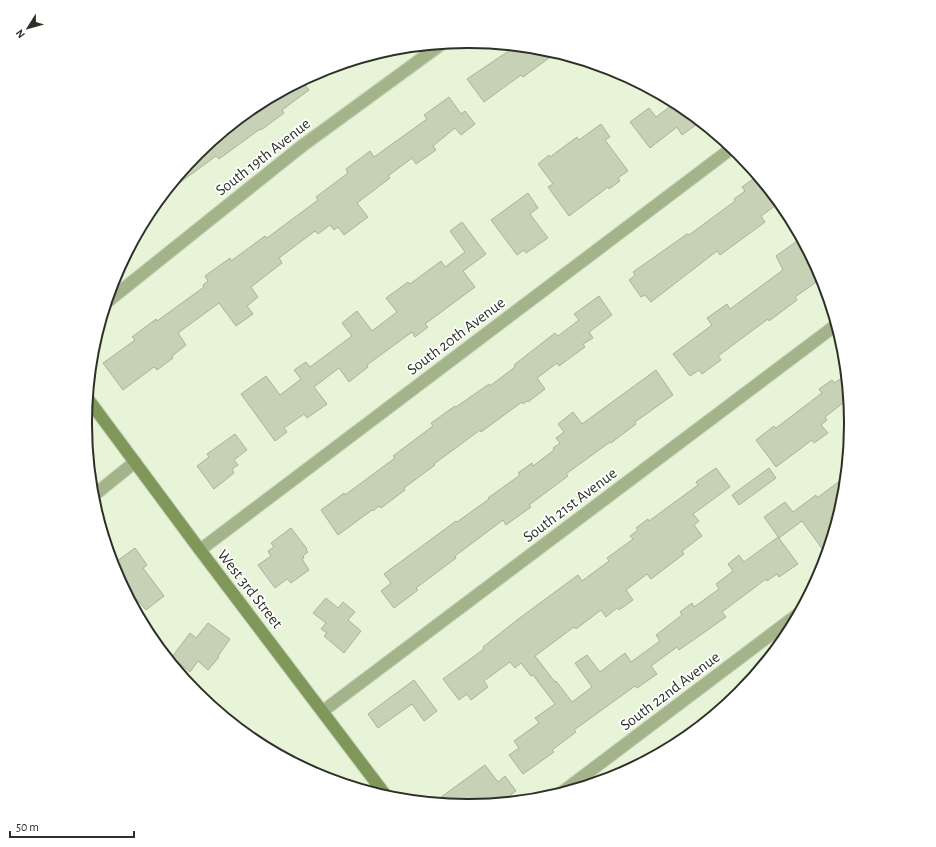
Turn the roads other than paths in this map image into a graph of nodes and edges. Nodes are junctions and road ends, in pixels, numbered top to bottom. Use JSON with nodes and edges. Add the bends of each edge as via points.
{"nodes":[{"id":1,"x":434,"y":50,"type":"edge"},
{"id":2,"x":727,"y":152,"type":"edge"},
{"id":3,"x":115,"y":296,"type":"edge"},
{"id":4,"x":831,"y":328,"type":"edge"},
{"id":5,"x":93,"y":405,"type":"edge"},
{"id":6,"x":136,"y":462,"type":"junction"},
{"id":7,"x":99,"y":491,"type":"edge"},
{"id":8,"x":200,"y":550,"type":"junction"},
{"id":9,"x":785,"y":624,"type":"edge"},
{"id":10,"x":323,"y":711,"type":"junction"},
{"id":11,"x":574,"y":783,"type":"edge"},
{"id":12,"x":381,"y":788,"type":"edge"}],
"edges":[{"from":1,"to":3,"type":"street","name":"South 19th Avenue","via":[[302,146]]},
{"from":2,"to":8,"type":"street","name":"South 20th Avenue"},
{"from":4,"to":10,"type":"street","name":"South 21st Avenue"},
{"from":5,"to":6,"type":"street","name":"West 3rd Street"},
{"from":6,"to":7,"type":"street"},
{"from":6,"to":8,"type":"street","name":"West 3rd Street"},
{"from":8,"to":10,"type":"street","name":"West 3rd Street"},
{"from":9,"to":11,"type":"street","name":"South 22nd Avenue"},
{"from":10,"to":12,"type":"street","name":"West 3rd Street"}]}
